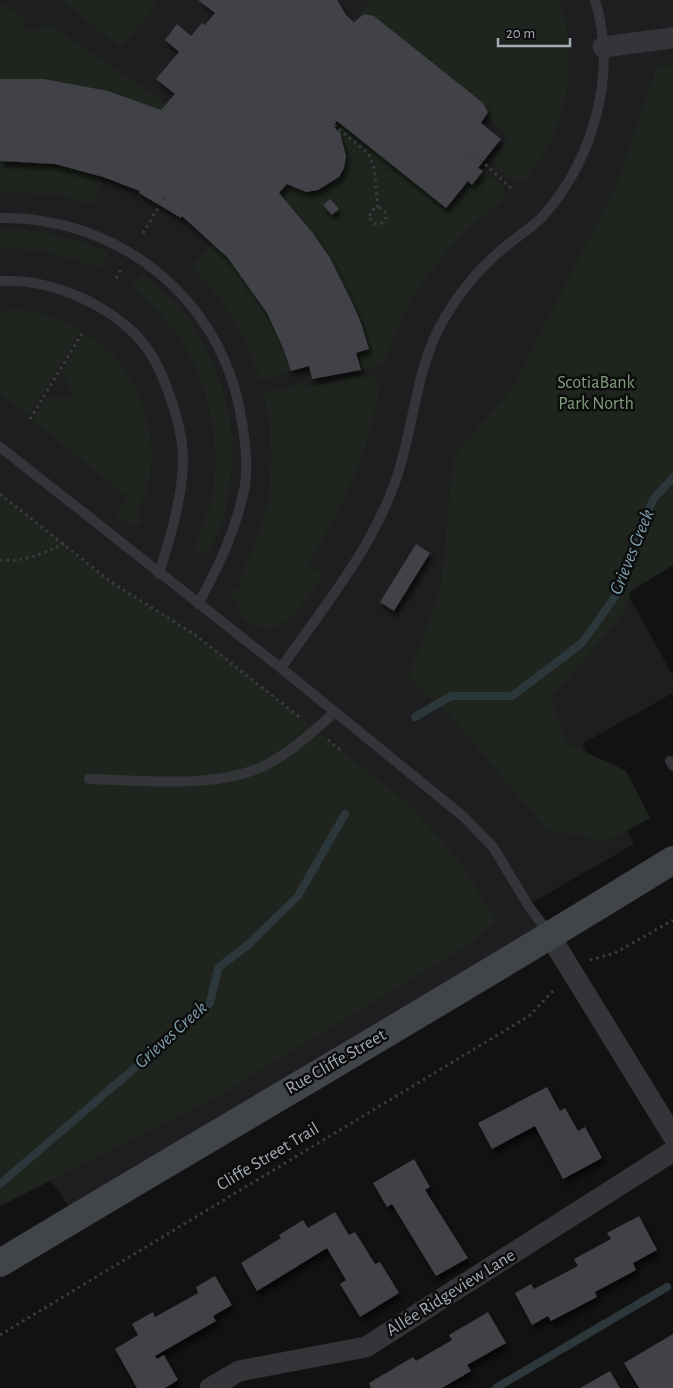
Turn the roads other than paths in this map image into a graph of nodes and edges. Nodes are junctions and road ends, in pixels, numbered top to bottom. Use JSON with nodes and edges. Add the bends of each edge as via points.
{"nodes":[{"id":1,"x":595,"y":0,"type":"edge"},
{"id":2,"x":673,"y":38,"type":"edge"},
{"id":3,"x":603,"y":47,"type":"junction"},
{"id":4,"x":0,"y":218,"type":"edge"},
{"id":5,"x":0,"y":281,"type":"edge"},
{"id":6,"x":0,"y":447,"type":"edge"},
{"id":7,"x":159,"y":574,"type":"junction"},
{"id":8,"x":198,"y":604,"type":"junction"},
{"id":9,"x":281,"y":668,"type":"junction"},
{"id":10,"x":335,"y":712,"type":"junction"},
{"id":11,"x":90,"y":779,"type":"dead end"},
{"id":12,"x":673,"y":860,"type":"edge"},
{"id":13,"x":550,"y":936,"type":"junction"},
{"id":14,"x":673,"y":1136,"type":"edge"},
{"id":15,"x":673,"y":1151,"type":"edge"},
{"id":16,"x":0,"y":1263,"type":"edge"},
{"id":17,"x":210,"y":1388,"type":"edge"}],
"edges":[{"from":1,"to":3,"type":"lane"},
{"from":2,"to":3,"type":"street"},
{"from":3,"to":9,"type":"lane","via":[[601,88],[592,133],[569,181],[543,216],[498,252],[466,286],[438,330],[421,374],[394,485],[370,537]]},
{"from":4,"to":8,"type":"lane","via":[[47,221],[91,232],[131,252],[161,274],[182,296],[202,319],[221,350],[238,393],[245,439],[245,483],[235,527],[219,567]]},
{"from":5,"to":7,"type":"lane","via":[[20,280],[65,290],[98,307],[136,334],[160,371],[176,416],[183,462],[177,510]]},
{"from":6,"to":7,"type":"lane"},
{"from":7,"to":8,"type":"lane"},
{"from":8,"to":9,"type":"lane"},
{"from":9,"to":10,"type":"lane"},
{"from":10,"to":11,"type":"lane","via":[[268,764],[229,777],[173,781]]},
{"from":10,"to":13,"type":"lane","via":[[464,817],[493,848]]},
{"from":12,"to":13,"type":"main road","name":"Rue Cliffe Street"},
{"from":13,"to":14,"type":"street"},
{"from":13,"to":16,"type":"main road","name":"Rue Cliffe Street"},
{"from":15,"to":17,"type":"street","name":"Allée Ridgeview Lane","via":[[366,1347],[239,1372]]}]}
